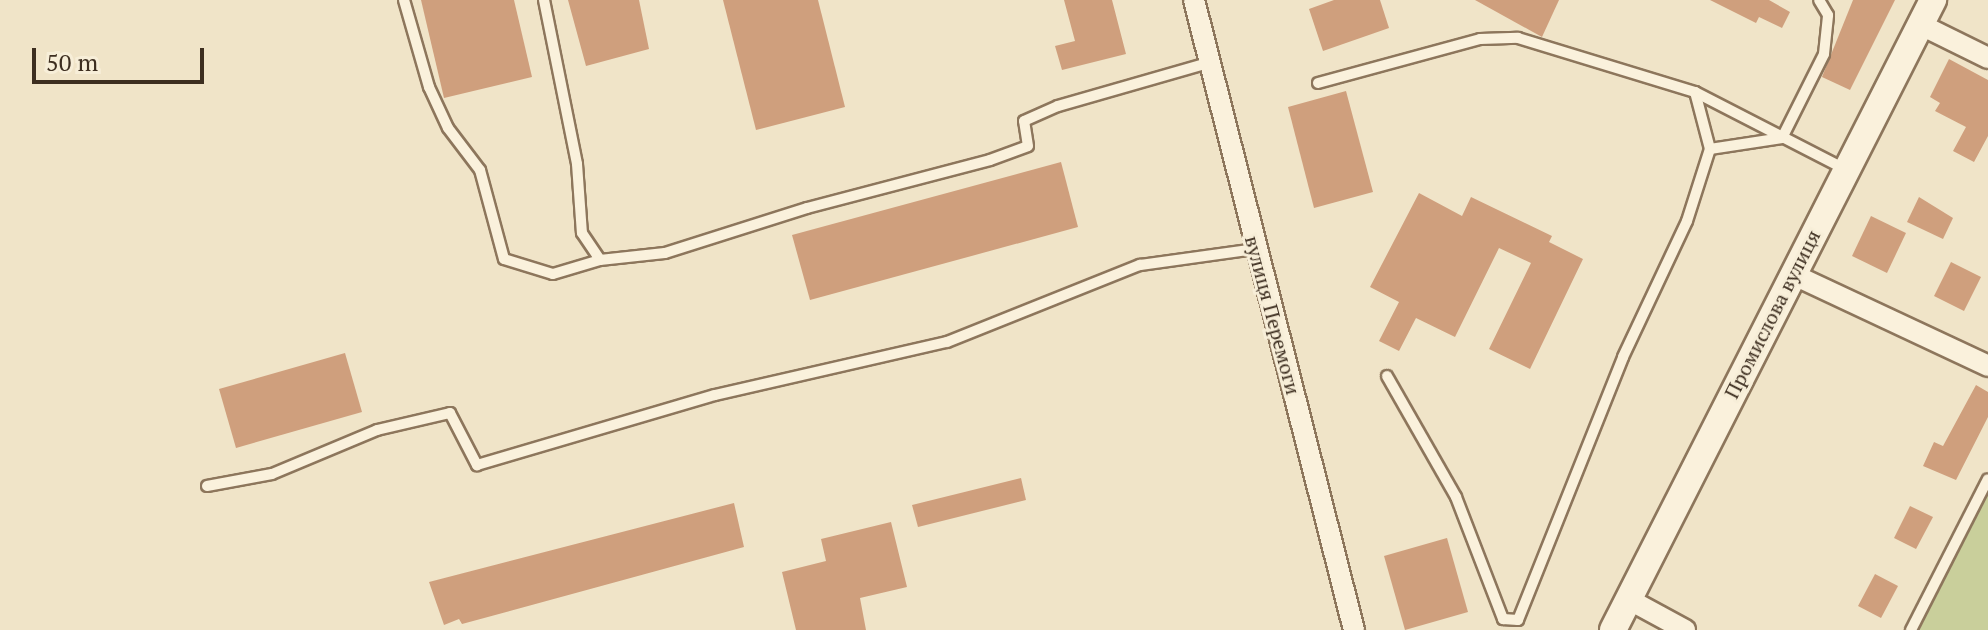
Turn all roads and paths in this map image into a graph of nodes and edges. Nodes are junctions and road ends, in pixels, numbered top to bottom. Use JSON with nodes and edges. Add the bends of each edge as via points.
{"nodes":[{"id":1,"x":404,"y":0,"type":"edge"},
{"id":2,"x":544,"y":0,"type":"edge"},
{"id":3,"x":1194,"y":0,"type":"edge"},
{"id":4,"x":1819,"y":0,"type":"edge"},
{"id":5,"x":1933,"y":0,"type":"edge"},
{"id":6,"x":1921,"y":25,"type":"junction"},
{"id":7,"x":1988,"y":58,"type":"edge"},
{"id":8,"x":1208,"y":63,"type":"junction"},
{"id":9,"x":1318,"y":83,"type":"dead end"},
{"id":10,"x":1695,"y":92,"type":"junction"},
{"id":11,"x":1782,"y":138,"type":"junction"},
{"id":12,"x":1710,"y":149,"type":"junction"},
{"id":13,"x":1845,"y":169,"type":"junction"},
{"id":14,"x":1255,"y":249,"type":"junction"},
{"id":15,"x":600,"y":260,"type":"junction"},
{"id":16,"x":1792,"y":274,"type":"junction"},
{"id":17,"x":1988,"y":366,"type":"edge"},
{"id":18,"x":1387,"y":376,"type":"dead end"},
{"id":19,"x":1988,"y":479,"type":"edge"},
{"id":20,"x":207,"y":486,"type":"dead end"},
{"id":21,"x":1628,"y":599,"type":"junction"},
{"id":22,"x":1354,"y":630,"type":"edge"},
{"id":23,"x":1613,"y":630,"type":"edge"},
{"id":24,"x":1685,"y":630,"type":"edge"},
{"id":25,"x":1911,"y":630,"type":"edge"}],
"edges":[{"from":1,"to":15,"type":"lane","via":[[429,87],[448,128],[480,170],[504,259],[553,274]]},
{"from":2,"to":15,"type":"lane","via":[[577,164],[582,233]]},
{"from":3,"to":8,"type":"street","name":"вулиця Перемоги"},
{"from":4,"to":11,"type":"lane","via":[[1828,15],[1824,54]]},
{"from":5,"to":6,"type":"street","name":"Промислова вулиця"},
{"from":6,"to":7,"type":"street"},
{"from":6,"to":13,"type":"street","name":"Промислова вулиця"},
{"from":8,"to":14,"type":"street","name":"вулиця Перемоги"},
{"from":8,"to":15,"type":"lane","via":[[1024,121],[1028,146],[990,160],[807,208],[665,253]]},
{"from":9,"to":10,"type":"lane","via":[[1480,39],[1518,38]]},
{"from":10,"to":11,"type":"lane"},
{"from":10,"to":12,"type":"lane"},
{"from":11,"to":12,"type":"lane"},
{"from":11,"to":13,"type":"lane"},
{"from":12,"to":18,"type":"lane","via":[[1687,221],[1623,357],[1518,620],[1503,619],[1456,497]]},
{"from":13,"to":16,"type":"street","name":"Промислова вулиця"},
{"from":14,"to":20,"type":"lane","via":[[1140,265],[947,342],[715,395],[477,465],[450,413],[377,430],[272,474]]},
{"from":14,"to":22,"type":"street","name":"вулиця Перемоги"},
{"from":16,"to":17,"type":"street"},
{"from":16,"to":21,"type":"street","name":"Промислова вулиця"},
{"from":19,"to":25,"type":"lane"},
{"from":21,"to":23,"type":"street","name":"Промислова вулиця"},
{"from":21,"to":24,"type":"street"}]}
